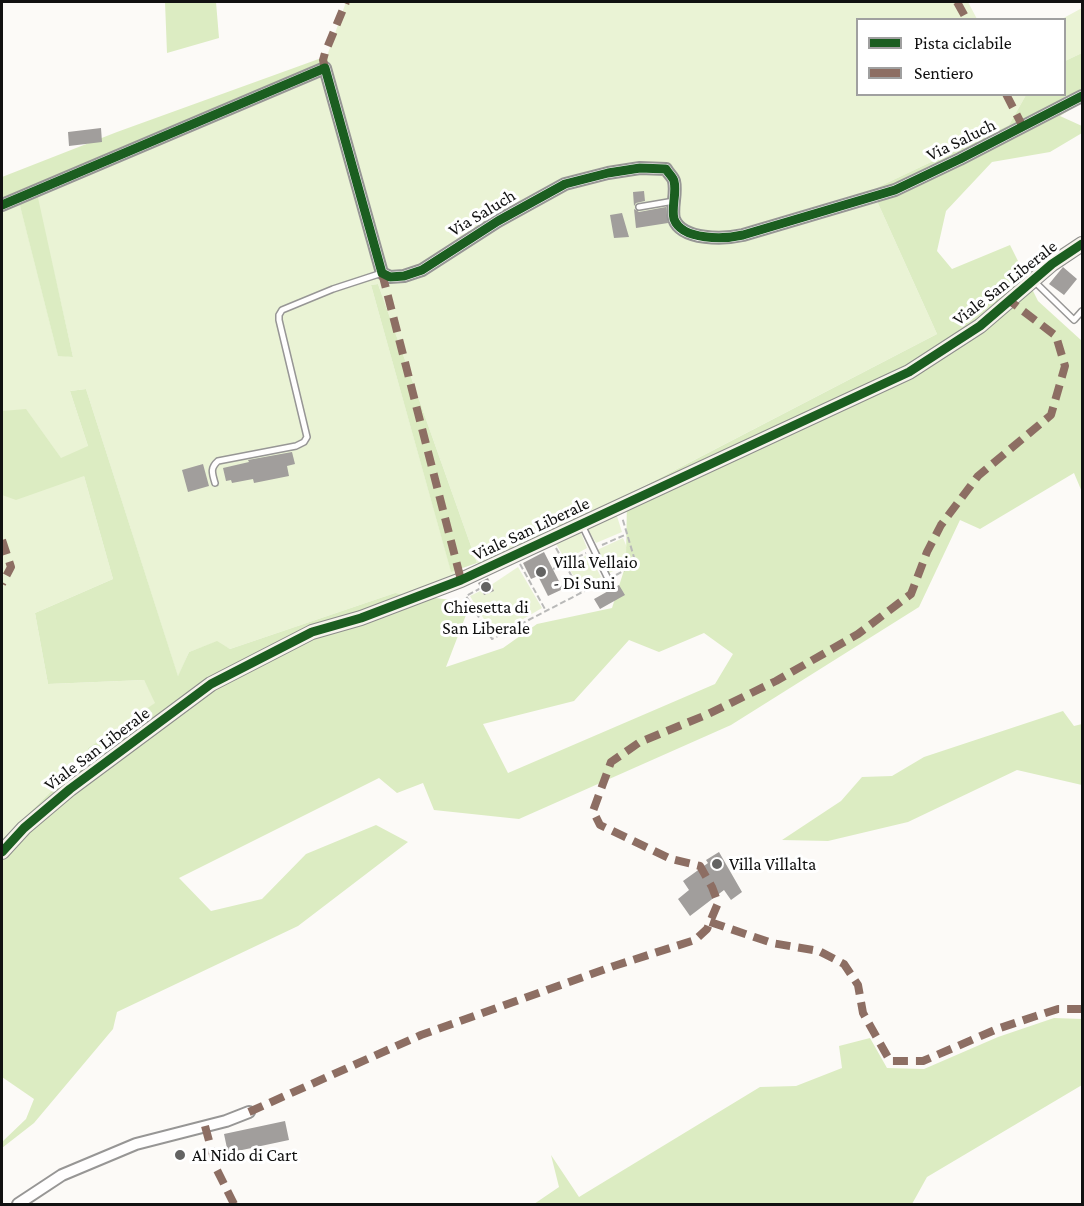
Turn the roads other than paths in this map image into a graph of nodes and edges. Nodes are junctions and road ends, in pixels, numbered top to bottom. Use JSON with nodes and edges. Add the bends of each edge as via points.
{"nodes":[{"id":1,"x":1083,"y":96,"type":"edge"},
{"id":2,"x":674,"y":201,"type":"junction"},
{"id":3,"x":2,"y":205,"type":"edge"},
{"id":4,"x":639,"y":207,"type":"dead end"},
{"id":5,"x":1083,"y":244,"type":"edge"},
{"id":6,"x":382,"y":273,"type":"junction"},
{"id":7,"x":1033,"y":280,"type":"junction"},
{"id":8,"x":1083,"y":311,"type":"edge"},
{"id":9,"x":214,"y":483,"type":"dead end"},
{"id":10,"x":581,"y":524,"type":"junction"},
{"id":11,"x":609,"y":582,"type":"road end"},
{"id":12,"x":3,"y":850,"type":"edge"},
{"id":13,"x":249,"y":1112,"type":"dead end"},
{"id":14,"x":18,"y":1204,"type":"edge"}],
"edges":[{"from":1,"to":2,"type":"street","name":"Via Saluch","via":[[895,190],[743,235],[727,238],[680,229],[674,218]]},
{"from":2,"to":4,"type":"lane"},
{"from":2,"to":6,"type":"street","name":"Via Saluch","via":[[674,181],[666,170],[640,168],[608,173],[565,184],[422,270],[404,276]]},
{"from":3,"to":6,"type":"street","via":[[325,68]]},
{"from":5,"to":7,"type":"street","name":"Viale San Liberale"},
{"from":6,"to":9,"type":"lane","name":"Via Saluch","via":[[282,310],[279,320],[307,437],[296,446],[218,461],[213,465]]},
{"from":7,"to":8,"type":"lane","via":[[1074,320]]},
{"from":7,"to":10,"type":"street","name":"Viale San Liberale","via":[[981,326],[909,372]]},
{"from":10,"to":11,"type":"lane"},
{"from":10,"to":12,"type":"street","name":"Viale San Liberale","via":[[461,579],[361,618],[312,632],[211,684],[70,789]]},
{"from":13,"to":14,"type":"street","via":[[136,1143],[62,1175]]}]}
